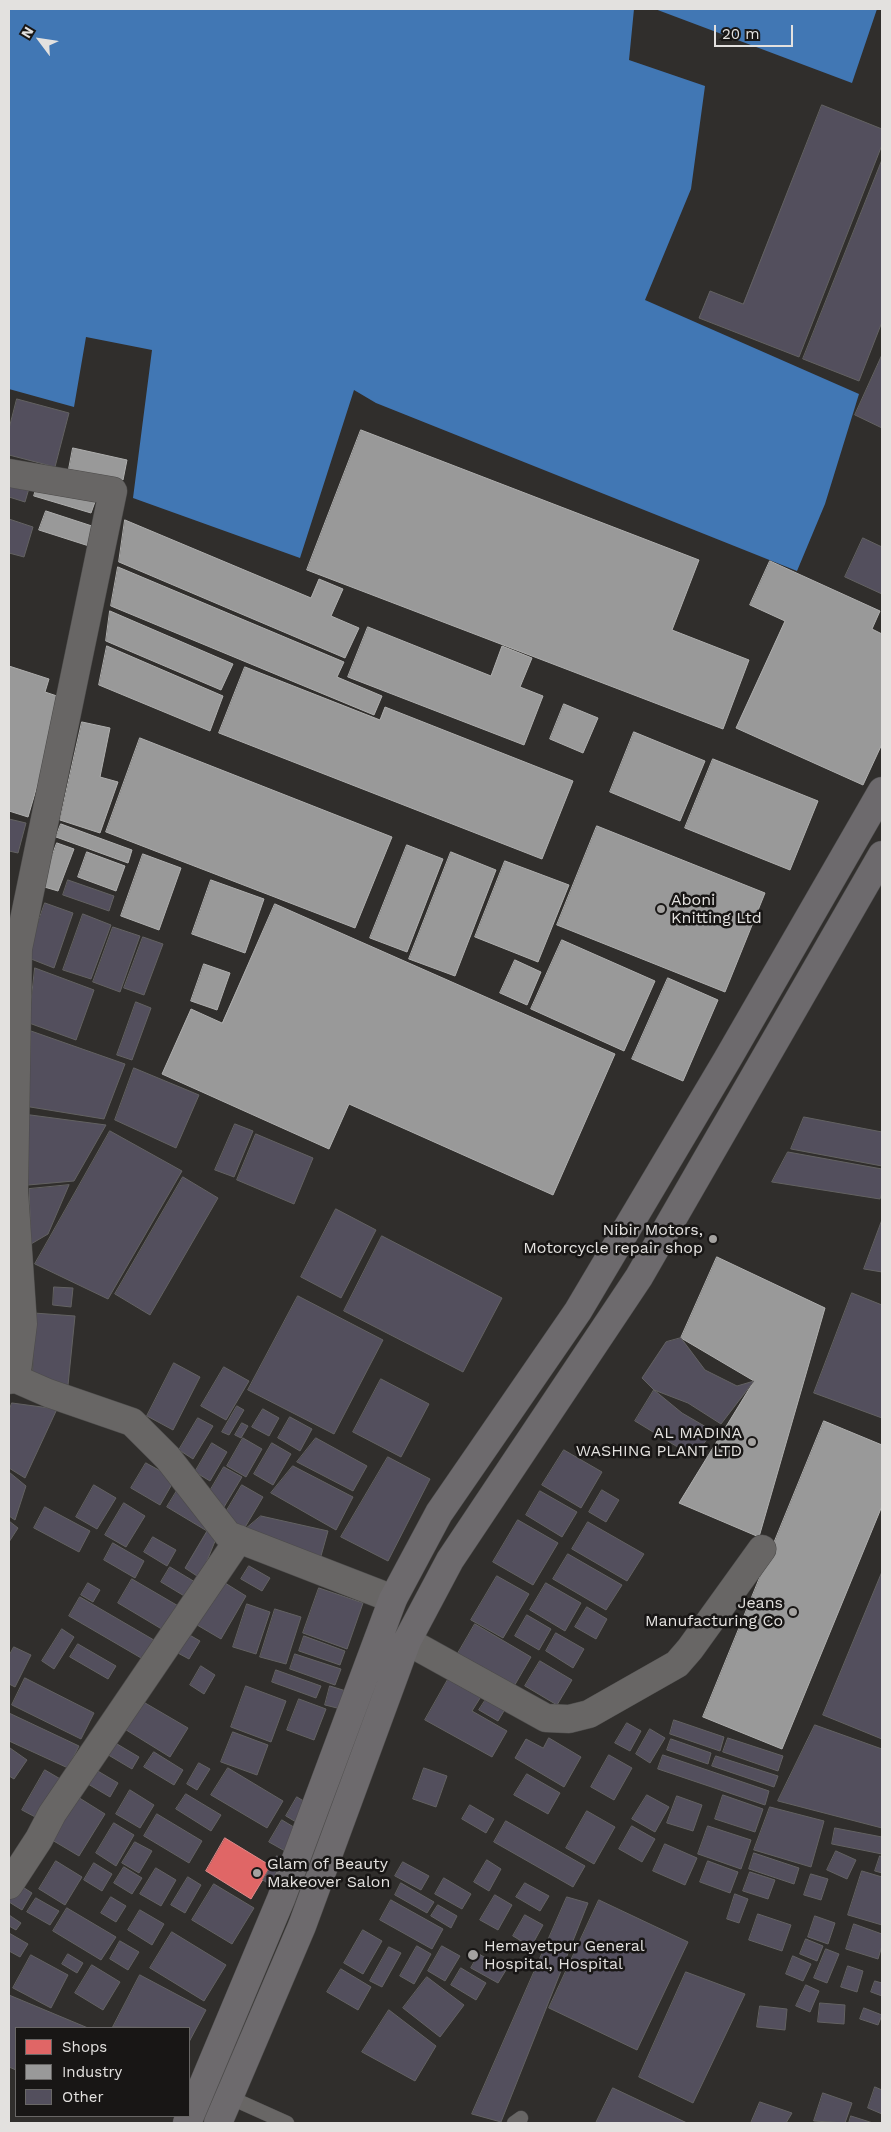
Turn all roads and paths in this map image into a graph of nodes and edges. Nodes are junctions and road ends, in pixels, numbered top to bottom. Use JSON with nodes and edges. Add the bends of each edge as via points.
{"nodes":[{"id":1,"x":9,"y":473,"type":"edge"},
{"id":2,"x":882,"y":791,"type":"edge"},
{"id":3,"x":882,"y":855,"type":"edge"},
{"id":4,"x":609,"y":1260,"type":"junction"},
{"id":5,"x":639,"y":1277,"type":"junction"},
{"id":6,"x":12,"y":1379,"type":"edge"},
{"id":7,"x":239,"y":1539,"type":"junction"},
{"id":8,"x":762,"y":1549,"type":"dead end"},
{"id":9,"x":392,"y":1599,"type":"junction"},
{"id":10,"x":407,"y":1641,"type":"junction"},
{"id":11,"x":9,"y":1885,"type":"edge"},
{"id":12,"x":229,"y":2097,"type":"junction"},
{"id":13,"x":190,"y":2116,"type":"edge"},
{"id":14,"x":218,"y":2123,"type":"edge"},
{"id":15,"x":287,"y":2123,"type":"edge"}],
"edges":[{"from":1,"to":6,"type":"street","via":[[113,490],[18,949],[14,1191],[23,1324]]},
{"from":2,"to":4,"type":"main road"},
{"from":3,"to":5,"type":"main road"},
{"from":4,"to":5,"type":"main road"},
{"from":4,"to":9,"type":"main road","via":[[578,1311],[439,1513]]},
{"from":5,"to":10,"type":"main road","via":[[450,1560]]},
{"from":6,"to":7,"type":"street","via":[[132,1422],[168,1458],[228,1535]]},
{"from":7,"to":9,"type":"street"},
{"from":7,"to":11,"type":"street","via":[[52,1814]]},
{"from":8,"to":10,"type":"street","via":[[677,1664],[589,1714],[569,1720],[546,1718]]},
{"from":9,"to":13,"type":"main road","via":[[281,1899]]},
{"from":10,"to":12,"type":"main road","via":[[302,1926]]},
{"from":12,"to":14,"type":"main road"},
{"from":12,"to":15,"type":"lane"}]}
